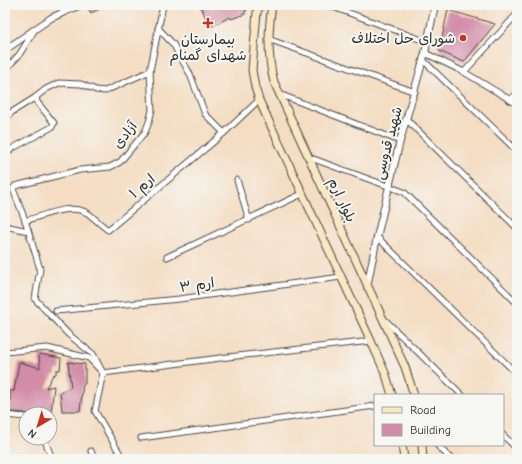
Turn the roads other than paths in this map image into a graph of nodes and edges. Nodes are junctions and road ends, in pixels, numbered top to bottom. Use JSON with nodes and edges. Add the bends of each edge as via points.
{"nodes":[{"id":1,"x":80,"y":5,"type":"edge"},
{"id":2,"x":164,"y":5,"type":"edge"},
{"id":3,"x":328,"y":5,"type":"edge"},
{"id":4,"x":435,"y":5,"type":"edge"},
{"id":5,"x":259,"y":7,"type":"edge"},
{"id":6,"x":272,"y":7,"type":"edge"},
{"id":7,"x":517,"y":14,"type":"edge"},
{"id":8,"x":36,"y":28,"type":"junction"},
{"id":9,"x":158,"y":28,"type":"junction"},
{"id":10,"x":268,"y":39,"type":"junction"},
{"id":11,"x":427,"y":42,"type":"junction"},
{"id":12,"x":5,"y":50,"type":"edge"},
{"id":13,"x":425,"y":53,"type":"junction"},
{"id":14,"x":423,"y":60,"type":"junction"},
{"id":15,"x":5,"y":70,"type":"edge"},
{"id":16,"x":150,"y":71,"type":"junction"},
{"id":17,"x":464,"y":72,"type":"junction"},
{"id":18,"x":415,"y":92,"type":"junction"},
{"id":19,"x":517,"y":93,"type":"edge"},
{"id":20,"x":278,"y":94,"type":"junction"},
{"id":21,"x":36,"y":97,"type":"junction"},
{"id":22,"x":259,"y":100,"type":"junction"},
{"id":23,"x":510,"y":100,"type":"junction"},
{"id":24,"x":517,"y":104,"type":"edge"},
{"id":25,"x":406,"y":118,"type":"junction"},
{"id":26,"x":5,"y":119,"type":"edge"},
{"id":27,"x":224,"y":133,"type":"junction"},
{"id":28,"x":400,"y":141,"type":"junction"},
{"id":29,"x":517,"y":151,"type":"edge"},
{"id":30,"x":5,"y":154,"type":"edge"},
{"id":31,"x":307,"y":156,"type":"junction"},
{"id":32,"x":237,"y":180,"type":"dead end"},
{"id":33,"x":389,"y":186,"type":"junction"},
{"id":34,"x":302,"y":194,"type":"junction"},
{"id":35,"x":249,"y":220,"type":"junction"},
{"id":36,"x":25,"y":221,"type":"junction"},
{"id":37,"x":5,"y":226,"type":"edge"},
{"id":38,"x":517,"y":228,"type":"edge"},
{"id":39,"x":28,"y":231,"type":"junction"},
{"id":40,"x":377,"y":237,"type":"junction"},
{"id":41,"x":167,"y":257,"type":"dead end"},
{"id":42,"x":341,"y":277,"type":"junction"},
{"id":43,"x":367,"y":287,"type":"junction"},
{"id":44,"x":517,"y":303,"type":"edge"},
{"id":45,"x":56,"y":311,"type":"dead end"},
{"id":46,"x":381,"y":317,"type":"junction"},
{"id":47,"x":371,"y":341,"type":"junction"},
{"id":48,"x":5,"y":352,"type":"edge"},
{"id":49,"x":103,"y":373,"type":"junction"},
{"id":50,"x":517,"y":374,"type":"edge"},
{"id":51,"x":392,"y":394,"type":"edge"},
{"id":52,"x":414,"y":394,"type":"edge"},
{"id":53,"x":461,"y":394,"type":"edge"},
{"id":54,"x":374,"y":406,"type":"edge"},
{"id":55,"x":5,"y":415,"type":"edge"},
{"id":56,"x":18,"y":416,"type":"edge"},
{"id":57,"x":504,"y":436,"type":"edge"},
{"id":58,"x":141,"y":438,"type":"dead end"},
{"id":59,"x":47,"y":446,"type":"edge"},
{"id":60,"x":402,"y":446,"type":"edge"},
{"id":61,"x":422,"y":446,"type":"edge"},
{"id":62,"x":438,"y":446,"type":"edge"},
{"id":63,"x":517,"y":449,"type":"edge"},
{"id":64,"x":91,"y":451,"type":"dead end"},
{"id":65,"x":52,"y":459,"type":"edge"},
{"id":66,"x":94,"y":459,"type":"edge"},
{"id":67,"x":122,"y":459,"type":"edge"},
{"id":68,"x":404,"y":459,"type":"edge"},
{"id":69,"x":423,"y":459,"type":"edge"},
{"id":70,"x":451,"y":459,"type":"edge"}],
"edges":[{"from":1,"to":8,"type":"street"},
{"from":2,"to":9,"type":"street","name":"آزادی"},
{"from":3,"to":11,"type":"street"},
{"from":4,"to":11,"type":"street","name":"شهید قدوسی"},
{"from":5,"to":22,"type":"main road","via":[[252,70]]},
{"from":6,"to":10,"type":"main road","name":"بلوار ارم"},
{"from":7,"to":17,"type":"street"},
{"from":8,"to":12,"type":"street"},
{"from":8,"to":15,"type":"street","via":[[19,55]]},
{"from":9,"to":16,"type":"street","name":"آزادی"},
{"from":9,"to":27,"type":"street","via":[[173,44],[190,74],[206,114]]},
{"from":10,"to":18,"type":"street"},
{"from":10,"to":20,"type":"main road","name":"بلوار ارم","via":[[269,67]]},
{"from":11,"to":13,"type":"street","name":"شهید قدوسی"},
{"from":13,"to":14,"type":"street","name":"شهید قدوسی"},
{"from":13,"to":17,"type":"street"},
{"from":14,"to":18,"type":"street","name":"شهید قدوسی"},
{"from":14,"to":29,"type":"street"},
{"from":16,"to":21,"type":"street","via":[[105,91],[81,84],[59,83]]},
{"from":16,"to":36,"type":"street","name":"آزادی","via":[[152,110],[145,132],[120,162],[110,167],[80,170],[15,186],[13,189]]},
{"from":17,"to":23,"type":"street"},
{"from":18,"to":25,"type":"street","name":"شهید قدوسی"},
{"from":19,"to":23,"type":"street"},
{"from":20,"to":28,"type":"street"},
{"from":20,"to":31,"type":"main road","name":"بلوار ارم"},
{"from":21,"to":26,"type":"street"},
{"from":21,"to":30,"type":"street","via":[[37,102],[54,123],[52,127]]},
{"from":22,"to":27,"type":"street","name":"ارم ۱"},
{"from":22,"to":34,"type":"main road"},
{"from":23,"to":24,"type":"street"},
{"from":25,"to":28,"type":"street","name":"شهید قدوسی"},
{"from":25,"to":38,"type":"street"},
{"from":27,"to":36,"type":"street","name":"ارم ۱","via":[[108,230],[88,213],[74,209]]},
{"from":28,"to":33,"type":"street","name":"شهید قدوسی"},
{"from":31,"to":33,"type":"street"},
{"from":31,"to":43,"type":"main road","name":"بلوار ارم"},
{"from":32,"to":35,"type":"street"},
{"from":33,"to":40,"type":"street","name":"شهید قدوسی"},
{"from":33,"to":44,"type":"street","via":[[404,192]]},
{"from":34,"to":35,"type":"street"},
{"from":34,"to":42,"type":"main road"},
{"from":35,"to":41,"type":"street"},
{"from":36,"to":39,"type":"street"},
{"from":37,"to":39,"type":"street"},
{"from":39,"to":49,"type":"street","via":[[40,269],[36,300],[68,334],[93,354]]},
{"from":40,"to":43,"type":"street","name":"شهید قدوسی"},
{"from":40,"to":50,"type":"street"},
{"from":42,"to":45,"type":"street","name":"ارم ۳","via":[[179,300]]},
{"from":42,"to":47,"type":"main road"},
{"from":43,"to":46,"type":"main road","name":"بلوار ارم"},
{"from":46,"to":52,"type":"main road","name":"بلوار ارم","via":[[405,368]]},
{"from":46,"to":53,"type":"street"},
{"from":47,"to":49,"type":"street"},
{"from":47,"to":51,"type":"main road"},
{"from":48,"to":49,"type":"street","via":[[54,349],[89,358]]},
{"from":49,"to":67,"type":"street","via":[[95,410]]},
{"from":54,"to":58,"type":"street"},
{"from":55,"to":56,"type":"street"},
{"from":57,"to":63,"type":"street"},
{"from":59,"to":65,"type":"street"},
{"from":60,"to":68,"type":"main road"},
{"from":61,"to":69,"type":"main road"},
{"from":62,"to":70,"type":"street"},
{"from":64,"to":66,"type":"street"}]}
